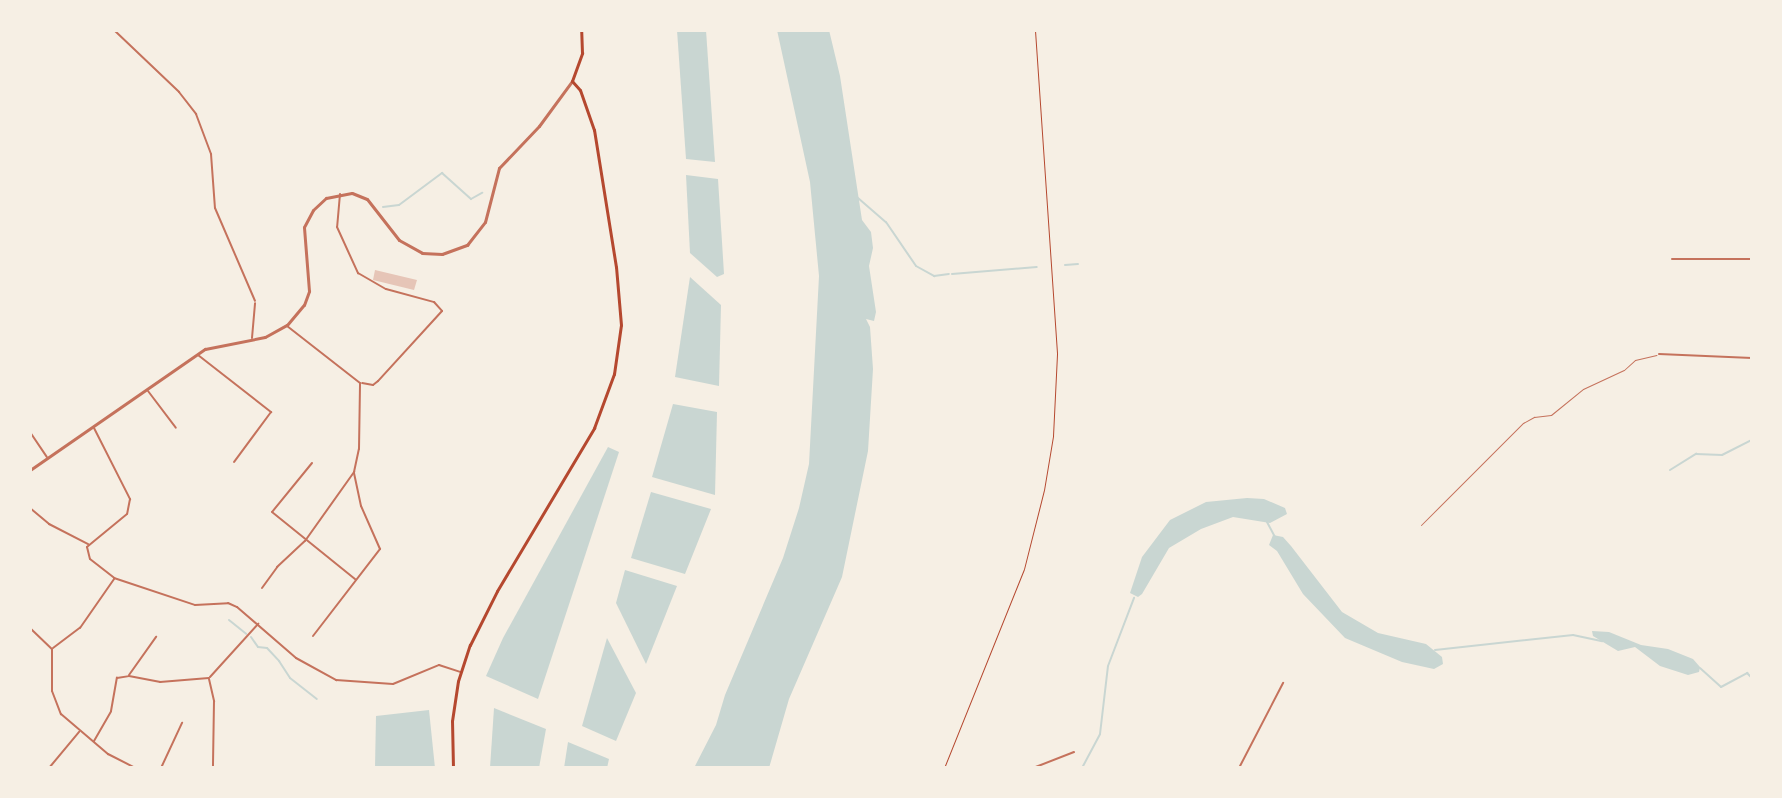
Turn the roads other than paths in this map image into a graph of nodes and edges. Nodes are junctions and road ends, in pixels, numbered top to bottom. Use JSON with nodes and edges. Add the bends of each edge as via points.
{"nodes":[{"id":1,"x":114,"y":30,"type":"edge"},
{"id":2,"x":581,"y":30,"type":"edge"},
{"id":3,"x":572,"y":81,"type":"junction"},
{"id":4,"x":340,"y":194,"type":"junction"},
{"id":5,"x":1672,"y":259,"type":"dead end"},
{"id":6,"x":1752,"y":259,"type":"edge"},
{"id":7,"x":287,"y":325,"type":"junction"},
{"id":8,"x":252,"y":339,"type":"junction"},
{"id":9,"x":197,"y":354,"type":"junction"},
{"id":10,"x":1659,"y":354,"type":"joint"},
{"id":11,"x":1752,"y":358,"type":"edge"},
{"id":12,"x":360,"y":383,"type":"junction"},
{"id":13,"x":147,"y":389,"type":"junction"},
{"id":14,"x":94,"y":426,"type":"junction"},
{"id":15,"x":176,"y":428,"type":"dead end"},
{"id":16,"x":30,"y":432,"type":"edge"},
{"id":17,"x":48,"y":459,"type":"junction"},
{"id":18,"x":234,"y":462,"type":"dead end"},
{"id":19,"x":312,"y":463,"type":"dead end"},
{"id":20,"x":30,"y":470,"type":"edge"},
{"id":21,"x":354,"y":472,"type":"junction"},
{"id":22,"x":30,"y":508,"type":"edge"},
{"id":23,"x":1421,"y":525,"type":"dead end"},
{"id":24,"x":305,"y":541,"type":"junction"},
{"id":25,"x":89,"y":545,"type":"junction"},
{"id":26,"x":114,"y":578,"type":"junction"},
{"id":27,"x":356,"y":580,"type":"junction"},
{"id":28,"x":262,"y":588,"type":"dead end"},
{"id":29,"x":258,"y":624,"type":"junction"},
{"id":30,"x":30,"y":628,"type":"edge"},
{"id":31,"x":313,"y":636,"type":"dead end"},
{"id":32,"x":156,"y":637,"type":"dead end"},
{"id":33,"x":52,"y":649,"type":"junction"},
{"id":34,"x":461,"y":672,"type":"junction"},
{"id":35,"x":129,"y":676,"type":"junction"},
{"id":36,"x":209,"y":678,"type":"junction"},
{"id":37,"x":1283,"y":683,"type":"dead end"},
{"id":38,"x":182,"y":723,"type":"dead end"},
{"id":39,"x":80,"y":731,"type":"junction"},
{"id":40,"x":93,"y":742,"type":"junction"},
{"id":41,"x":1074,"y":752,"type":"dead end"},
{"id":42,"x":49,"y":768,"type":"edge"},
{"id":43,"x":136,"y":768,"type":"edge"},
{"id":44,"x":161,"y":768,"type":"edge"},
{"id":45,"x":213,"y":768,"type":"edge"},
{"id":46,"x":453,"y":768,"type":"edge"},
{"id":47,"x":1033,"y":768,"type":"edge"},
{"id":48,"x":1239,"y":768,"type":"edge"}],
"edges":[{"from":1,"to":8,"type":"street","via":[[196,114],[210,153],[215,208],[255,303]]},
{"from":2,"to":3,"type":"main road","via":[[582,53]]},
{"from":3,"to":4,"type":"street","via":[[499,168],[482,228],[455,251],[436,255],[407,246],[372,202]]},
{"from":3,"to":34,"type":"main road","via":[[594,130],[616,267],[621,325],[614,374],[594,428],[487,609]]},
{"from":4,"to":7,"type":"street","via":[[318,205],[306,222],[309,291]]},
{"from":4,"to":12,"type":"street","via":[[337,227],[358,273],[386,289],[434,302],[442,311],[378,381]]},
{"from":5,"to":6,"type":"street"},
{"from":7,"to":8,"type":"street"},
{"from":7,"to":12,"type":"street"},
{"from":8,"to":9,"type":"street","via":[[216,344]]},
{"from":9,"to":13,"type":"street"},
{"from":9,"to":18,"type":"street","via":[[271,412]]},
{"from":10,"to":11,"type":"street"},
{"from":10,"to":23,"type":"lane","via":[[1640,357],[1583,389],[1551,415],[1523,423]]},
{"from":12,"to":21,"type":"street"},
{"from":13,"to":14,"type":"street"},
{"from":13,"to":15,"type":"street"},
{"from":14,"to":17,"type":"street"},
{"from":14,"to":25,"type":"street","via":[[130,506]]},
{"from":16,"to":17,"type":"street"},
{"from":17,"to":20,"type":"street"},
{"from":19,"to":24,"type":"street","via":[[272,512]]},
{"from":21,"to":24,"type":"street"},
{"from":21,"to":27,"type":"street","via":[[361,506],[381,544]]},
{"from":22,"to":25,"type":"street"},
{"from":24,"to":27,"type":"street"},
{"from":24,"to":28,"type":"street"},
{"from":25,"to":26,"type":"street","via":[[90,559]]},
{"from":26,"to":29,"type":"street","via":[[195,605],[228,603]]},
{"from":26,"to":33,"type":"street","via":[[80,628]]},
{"from":27,"to":31,"type":"street"},
{"from":29,"to":34,"type":"street","via":[[296,658],[336,680],[393,684],[439,665]]},
{"from":29,"to":36,"type":"street"},
{"from":30,"to":33,"type":"street"},
{"from":32,"to":35,"type":"street"},
{"from":33,"to":39,"type":"street","via":[[55,704]]},
{"from":34,"to":46,"type":"main road","via":[[452,721]]},
{"from":35,"to":36,"type":"street","via":[[160,682]]},
{"from":35,"to":40,"type":"street","via":[[117,678],[111,711]]},
{"from":36,"to":45,"type":"street"},
{"from":37,"to":48,"type":"street"},
{"from":38,"to":44,"type":"street"},
{"from":39,"to":40,"type":"street"},
{"from":39,"to":42,"type":"street"},
{"from":40,"to":43,"type":"street"},
{"from":41,"to":47,"type":"street"}]}
